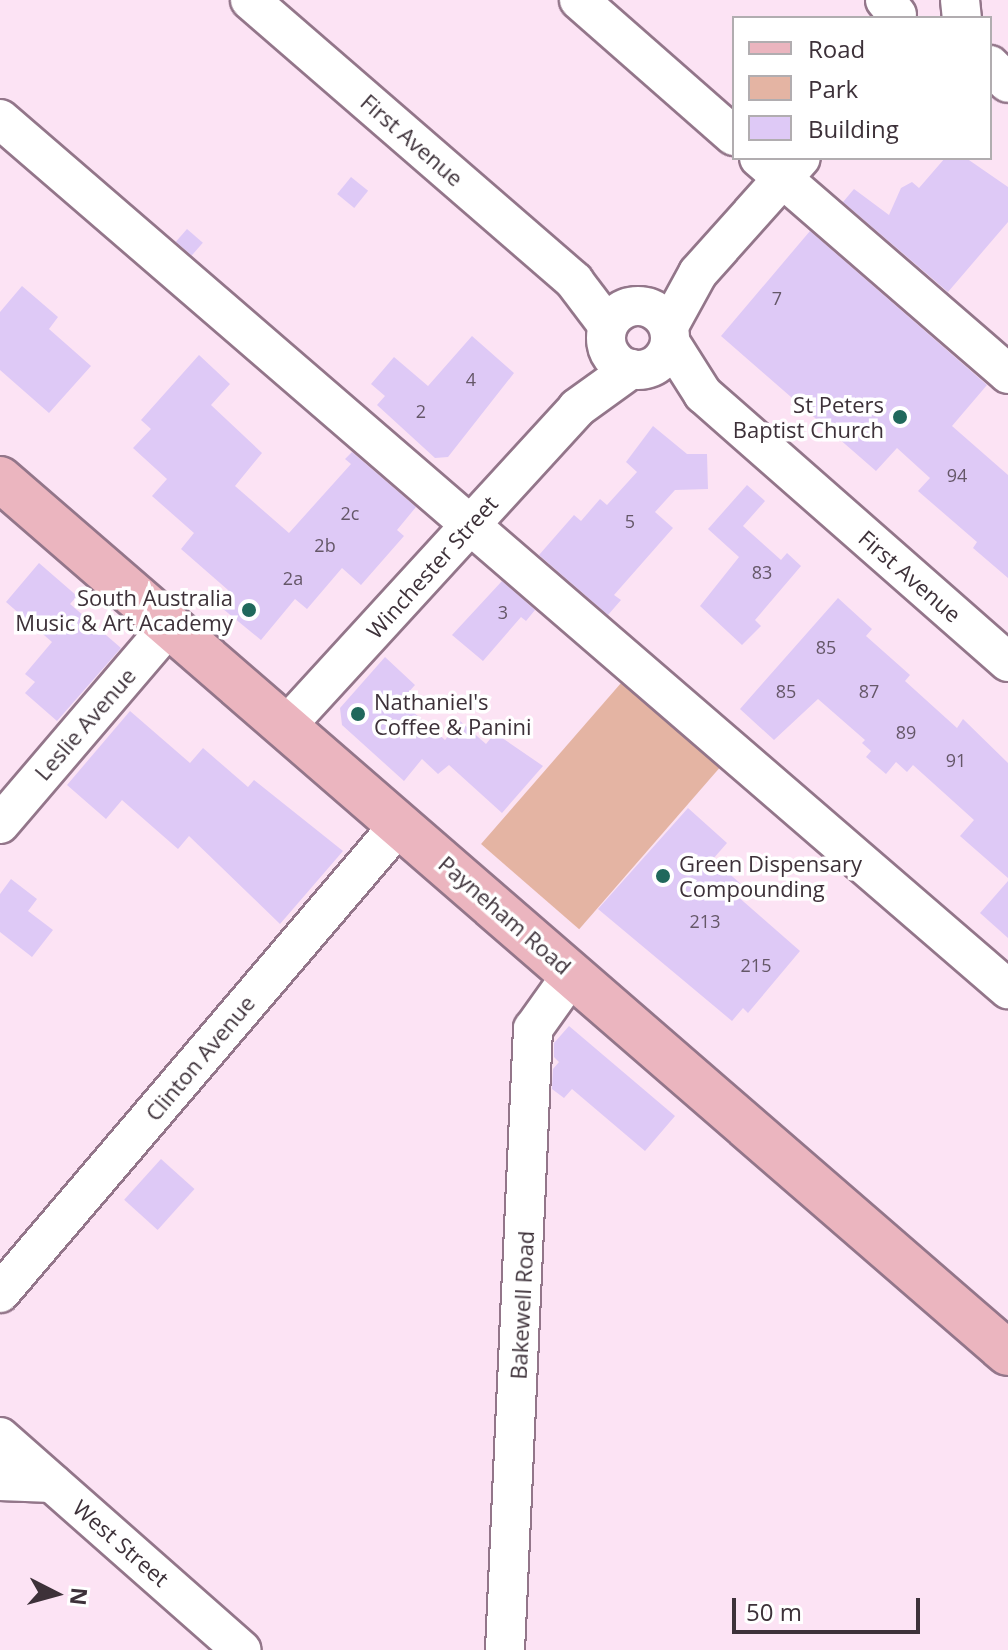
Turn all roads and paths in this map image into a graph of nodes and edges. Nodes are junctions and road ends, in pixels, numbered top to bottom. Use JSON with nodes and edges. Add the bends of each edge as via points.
{"nodes":[{"id":1,"x":250,"y":0,"type":"edge"},
{"id":2,"x":579,"y":0,"type":"edge"},
{"id":3,"x":0,"y":119,"type":"edge"},
{"id":4,"x":732,"y":134,"type":"edge"},
{"id":5,"x":781,"y":165,"type":"edge"},
{"id":6,"x":638,"y":337,"type":"junction"},
{"id":7,"x":1008,"y":374,"type":"edge"},
{"id":8,"x":0,"y":479,"type":"edge"},
{"id":9,"x":469,"y":526,"type":"junction"},
{"id":10,"x":170,"y":625,"type":"junction"},
{"id":11,"x":1008,"y":662,"type":"edge"},
{"id":12,"x":287,"y":725,"type":"junction"},
{"id":13,"x":0,"y":824,"type":"edge"},
{"id":14,"x":400,"y":824,"type":"junction"},
{"id":15,"x":573,"y":973,"type":"junction"},
{"id":16,"x":1008,"y":989,"type":"edge"},
{"id":17,"x":0,"y":1293,"type":"edge"},
{"id":18,"x":1008,"y":1353,"type":"edge"},
{"id":19,"x":0,"y":1437,"type":"edge"},
{"id":20,"x":0,"y":1481,"type":"edge"},
{"id":21,"x":52,"y":1483,"type":"junction"},
{"id":22,"x":242,"y":1650,"type":"edge"},
{"id":23,"x":505,"y":1650,"type":"edge"}],
"edges":[{"from":1,"to":6,"type":"street","name":"First Avenue"},
{"from":2,"to":4,"type":"street"},
{"from":3,"to":9,"type":"street"},
{"from":5,"to":6,"type":"street","name":"Winchester Street","via":[[698,273]]},
{"from":5,"to":7,"type":"street"},
{"from":6,"to":9,"type":"street","name":"Winchester Street"},
{"from":6,"to":11,"type":"street","name":"First Avenue"},
{"from":8,"to":10,"type":"main road","name":"Payneham Road"},
{"from":9,"to":12,"type":"street","name":"Winchester Street"},
{"from":9,"to":16,"type":"street"},
{"from":10,"to":12,"type":"main road","name":"Payneham Road"},
{"from":10,"to":13,"type":"street","name":"Leslie Avenue"},
{"from":12,"to":14,"type":"main road","name":"Payneham Road"},
{"from":14,"to":15,"type":"main road","name":"Payneham Road"},
{"from":14,"to":17,"type":"street","name":"Clinton Avenue"},
{"from":15,"to":18,"type":"main road","name":"Payneham Road"},
{"from":15,"to":23,"type":"street","name":"Bakewell Road","via":[[533,1029]]},
{"from":19,"to":21,"type":"street","name":"West Street"},
{"from":20,"to":21,"type":"street"},
{"from":21,"to":22,"type":"street","name":"West Street"}]}
